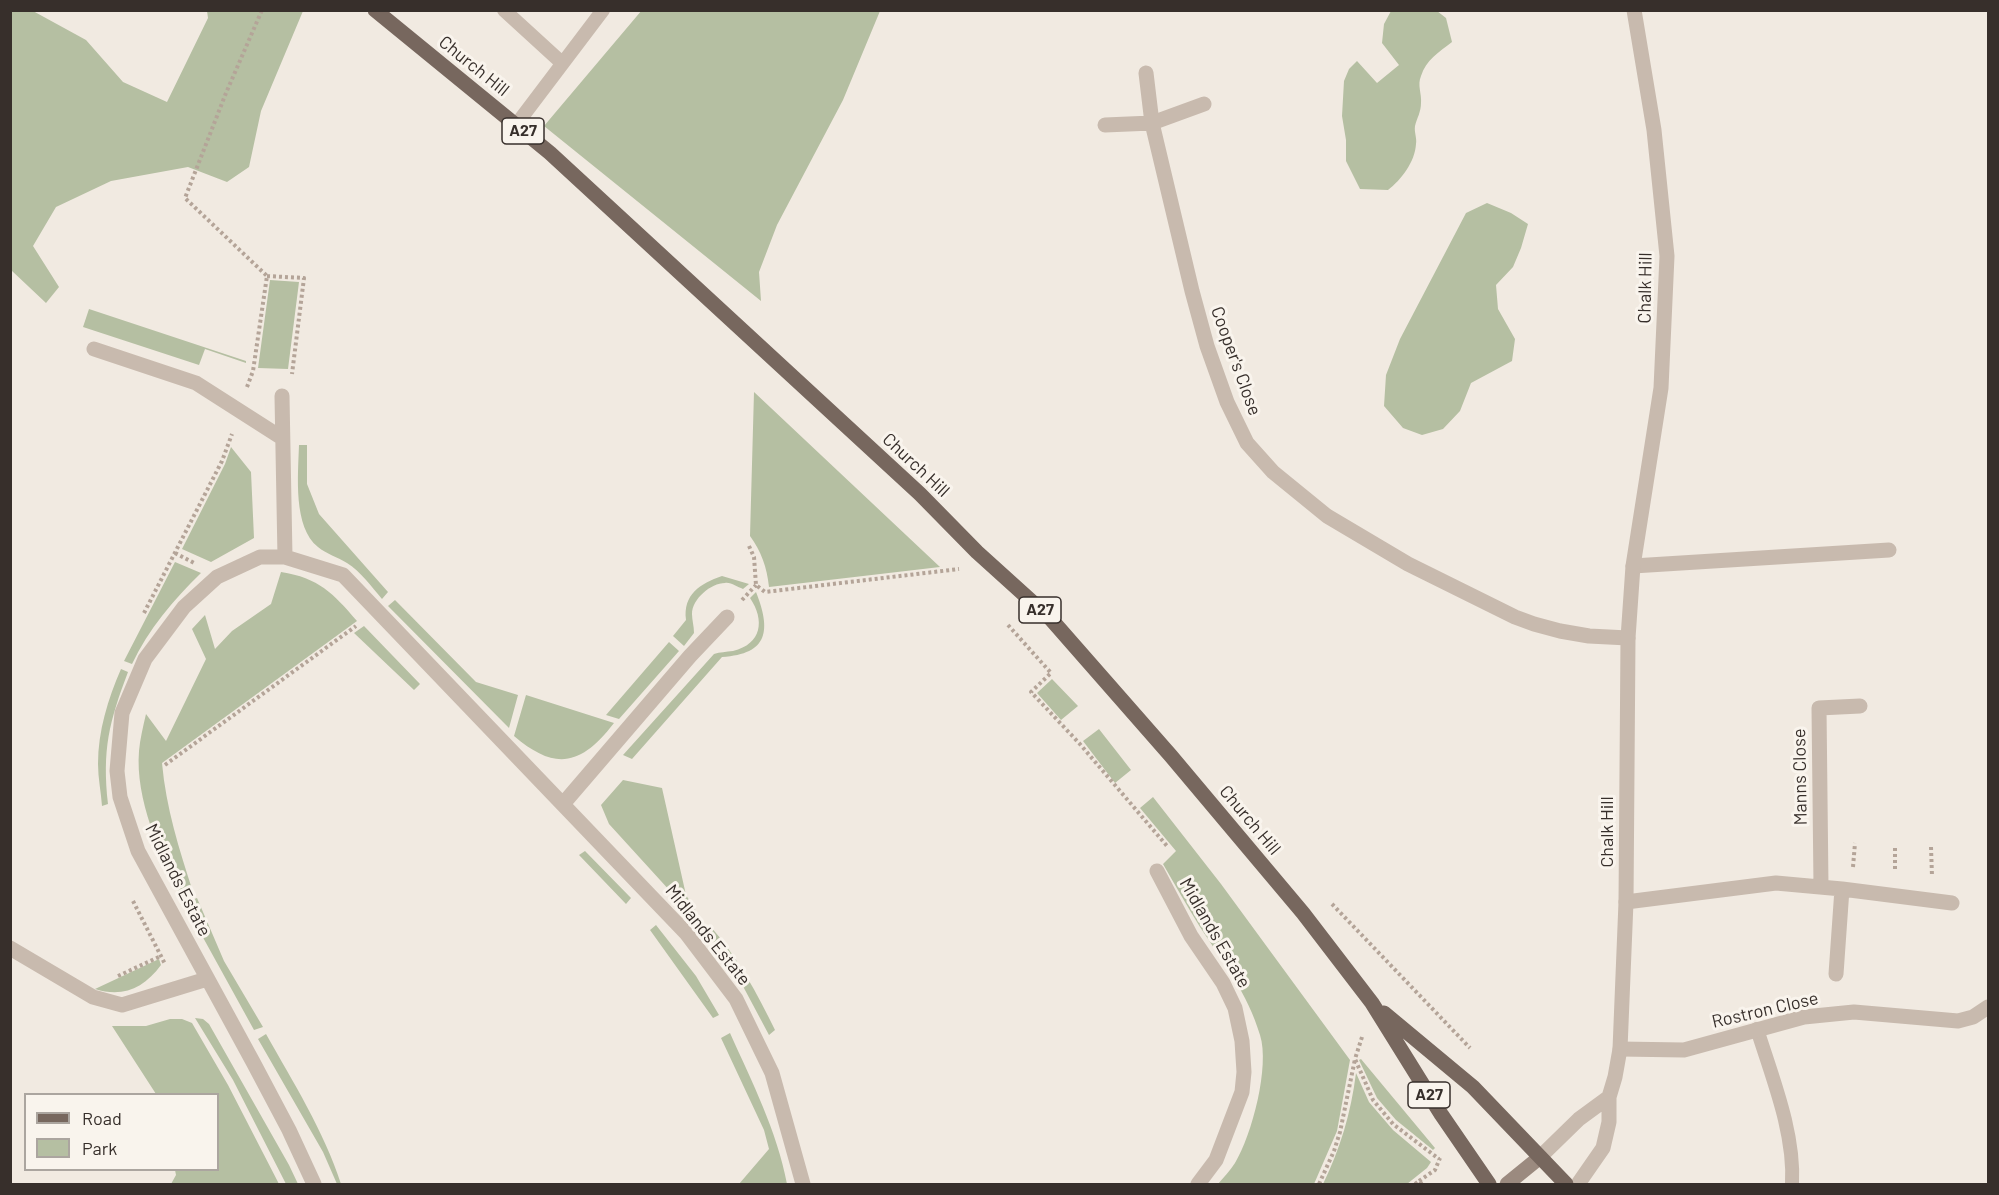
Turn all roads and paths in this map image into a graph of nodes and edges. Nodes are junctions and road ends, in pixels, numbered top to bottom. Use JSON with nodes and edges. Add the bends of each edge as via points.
{"nodes":[{"id":1,"x":262,"y":10,"type":"edge"},
{"id":2,"x":375,"y":10,"type":"edge"},
{"id":3,"x":504,"y":10,"type":"edge"},
{"id":4,"x":603,"y":10,"type":"edge"},
{"id":5,"x":1634,"y":10,"type":"edge"},
{"id":6,"x":562,"y":63,"type":"junction"},
{"id":7,"x":1146,"y":73,"type":"dead end"},
{"id":8,"x":1204,"y":104,"type":"dead end"},
{"id":9,"x":1152,"y":123,"type":"junction"},
{"id":10,"x":516,"y":125,"type":"junction"},
{"id":11,"x":1105,"y":125,"type":"dead end"},
{"id":12,"x":267,"y":276,"type":"junction"},
{"id":13,"x":94,"y":348,"type":"dead end"},
{"id":14,"x":253,"y":371,"type":"dead end"},
{"id":15,"x":292,"y":374,"type":"dead end"},
{"id":16,"x":282,"y":396,"type":"dead end"},
{"id":17,"x":282,"y":438,"type":"junction"},
{"id":18,"x":748,"y":546,"type":"dead end"},
{"id":19,"x":1889,"y":550,"type":"dead end"},
{"id":20,"x":977,"y":552,"type":"junction"},
{"id":21,"x":285,"y":557,"type":"junction"},
{"id":22,"x":1633,"y":566,"type":"junction"},
{"id":23,"x":379,"y":610,"type":"junction"},
{"id":24,"x":727,"y":617,"type":"dead end"},
{"id":25,"x":1008,"y":625,"type":"dead end"},
{"id":26,"x":1628,"y":638,"type":"junction"},
{"id":27,"x":1860,"y":706,"type":"dead end"},
{"id":28,"x":165,"y":765,"type":"dead end"},
{"id":29,"x":563,"y":804,"type":"junction"},
{"id":30,"x":1157,"y":871,"type":"joint"},
{"id":31,"x":1821,"y":886,"type":"junction"},
{"id":32,"x":1842,"y":889,"type":"junction"},
{"id":33,"x":1626,"y":902,"type":"junction"},
{"id":34,"x":1952,"y":903,"type":"dead end"},
{"id":35,"x":1331,"y":904,"type":"dead end"},
{"id":36,"x":10,"y":948,"type":"edge"},
{"id":37,"x":160,"y":956,"type":"dead end"},
{"id":38,"x":1836,"y":974,"type":"dead end"},
{"id":39,"x":207,"y":979,"type":"junction"},
{"id":40,"x":85,"y":992,"type":"junction"},
{"id":41,"x":1372,"y":1003,"type":"junction"},
{"id":42,"x":1989,"y":1007,"type":"edge"},
{"id":43,"x":1757,"y":1029,"type":"junction"},
{"id":44,"x":1620,"y":1049,"type":"junction"},
{"id":45,"x":1477,"y":1054,"type":"dead end"},
{"id":46,"x":1355,"y":1059,"type":"junction"},
{"id":47,"x":1609,"y":1097,"type":"junction"},
{"id":48,"x":1539,"y":1158,"type":"junction"},
{"id":49,"x":1439,"y":1160,"type":"dead end"},
{"id":50,"x":314,"y":1185,"type":"edge"},
{"id":51,"x":803,"y":1185,"type":"edge"},
{"id":52,"x":1198,"y":1185,"type":"edge"},
{"id":53,"x":1319,"y":1185,"type":"edge"},
{"id":54,"x":1415,"y":1185,"type":"edge"},
{"id":55,"x":1422,"y":1185,"type":"edge"},
{"id":56,"x":1489,"y":1185,"type":"edge"},
{"id":57,"x":1507,"y":1185,"type":"edge"},
{"id":58,"x":1566,"y":1185,"type":"edge"},
{"id":59,"x":1578,"y":1185,"type":"edge"},
{"id":60,"x":1792,"y":1185,"type":"edge"}],
"edges":[{"from":1,"to":12,"type":"path","via":[[185,198]]},
{"from":2,"to":10,"type":"main road","name":"Church Hill","number":"A27"},
{"from":3,"to":6,"type":"lane"},
{"from":4,"to":6,"type":"lane"},
{"from":5,"to":22,"type":"street","name":"Chalk Hill","via":[[1654,130],[1667,256],[1661,388]]},
{"from":6,"to":10,"type":"lane"},
{"from":7,"to":9,"type":"street","name":"Cooper's Close"},
{"from":8,"to":9,"type":"street"},
{"from":9,"to":11,"type":"street"},
{"from":9,"to":26,"type":"street","name":"Cooper's Close","via":[[1207,346],[1247,443],[1273,472],[1327,516],[1408,564],[1515,617],[1560,631]]},
{"from":10,"to":20,"type":"main road","name":"Church Hill","number":"A27","via":[[647,241],[920,494]]},
{"from":12,"to":14,"type":"path"},
{"from":12,"to":15,"type":"path","via":[[304,278]]},
{"from":13,"to":17,"type":"street","via":[[196,383]]},
{"from":16,"to":17,"type":"street"},
{"from":17,"to":21,"type":"street"},
{"from":18,"to":20,"type":"path","via":[[754,556],[756,585],[765,592],[959,569]]},
{"from":19,"to":22,"type":"street"},
{"from":20,"to":41,"type":"main road","name":"Church Hill","number":"A27","via":[[1050,618],[1171,756],[1303,913]]},
{"from":21,"to":23,"type":"street","name":"Midlands Estate","via":[[343,575]]},
{"from":21,"to":39,"type":"street","name":"Midlands Estate","via":[[260,557],[217,577],[184,607],[145,659],[122,713],[117,771],[120,797],[138,851]]},
{"from":22,"to":26,"type":"street","name":"Chalk Hill"},
{"from":23,"to":28,"type":"path"},
{"from":23,"to":29,"type":"street","name":"Midlands Estate"},
{"from":24,"to":29,"type":"street"},
{"from":25,"to":30,"type":"path","via":[[1051,673],[1030,692],[1076,739],[1167,847],[1155,858]]},
{"from":26,"to":33,"type":"street","name":"Chalk Hill"},
{"from":27,"to":31,"type":"street","name":"Manns Close","via":[[1819,708]]},
{"from":29,"to":51,"type":"street","name":"Midlands Estate","via":[[686,933],[736,999],[772,1073]]},
{"from":30,"to":52,"type":"street","name":"Midlands Estate","via":[[1191,936],[1223,982],[1235,1008],[1242,1041],[1242,1092],[1216,1160]]},
{"from":31,"to":32,"type":"street"},
{"from":31,"to":33,"type":"street","via":[[1776,883]]},
{"from":32,"to":34,"type":"street"},
{"from":32,"to":38,"type":"street"},
{"from":33,"to":44,"type":"street","name":"Chalk Hill"},
{"from":35,"to":45,"type":"path"},
{"from":36,"to":40,"type":"street"},
{"from":37,"to":40,"type":"path"},
{"from":39,"to":40,"type":"street","via":[[122,1005]]},
{"from":39,"to":50,"type":"street","name":"Midlands Estate","via":[[289,1130]]},
{"from":41,"to":46,"type":"path"},
{"from":41,"to":48,"type":"main road","name":"Church Hill","number":"A27","via":[[1473,1087]]},
{"from":41,"to":56,"type":"main road","name":"Church Hill","number":"A27"},
{"from":42,"to":43,"type":"street","name":"Rostron Close","via":[[1958,1021],[1854,1012],[1804,1017]]},
{"from":43,"to":44,"type":"street","name":"Rostron Close","via":[[1684,1050]]},
{"from":43,"to":60,"type":"lane","via":[[1782,1112],[1793,1168]]},
{"from":44,"to":47,"type":"street","name":"Chalk Hill"},
{"from":46,"to":49,"type":"path","via":[[1373,1100],[1393,1124]]},
{"from":46,"to":53,"type":"path","via":[[1340,1132]]},
{"from":47,"to":48,"type":"street","via":[[1579,1119]]},
{"from":47,"to":59,"type":"street","name":"Chalk Hill","via":[[1603,1148]]},
{"from":48,"to":57,"type":"main road"},
{"from":48,"to":58,"type":"main road","number":"A27"},
{"from":54,"to":55,"type":"path","via":[[1419,1181]]}]}
